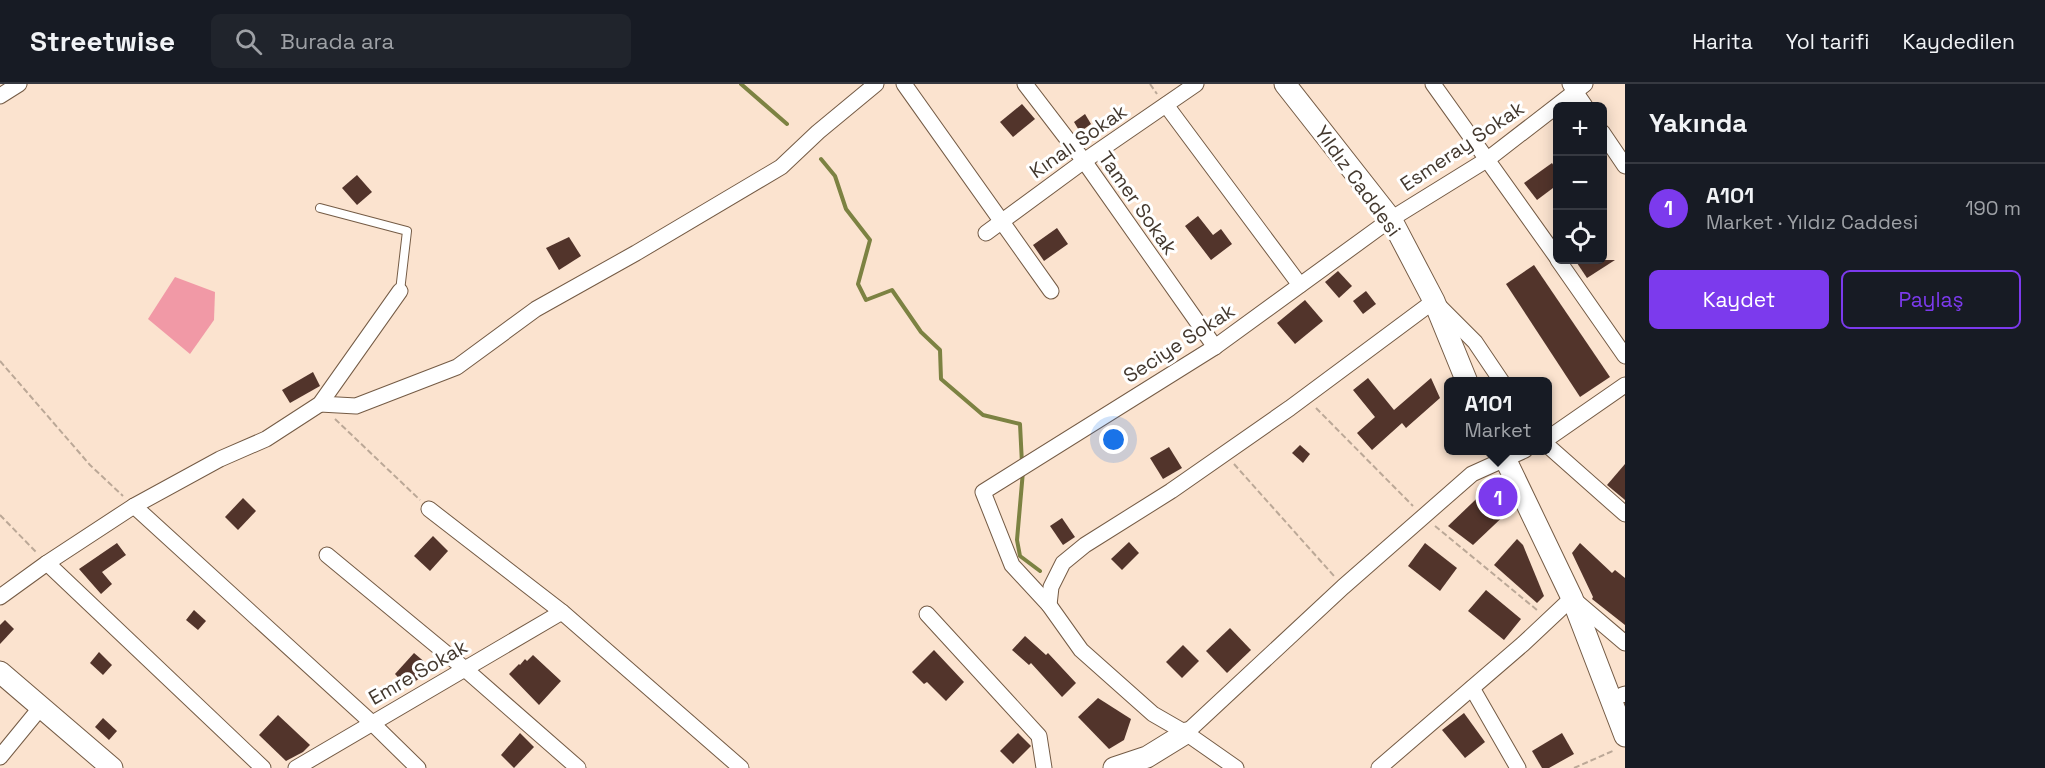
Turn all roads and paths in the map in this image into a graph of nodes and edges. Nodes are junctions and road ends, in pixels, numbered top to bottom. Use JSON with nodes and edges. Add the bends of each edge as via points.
{"nodes":[{"id":1,"x":19,"y":84,"type":"edge"},
{"id":2,"x":876,"y":84,"type":"edge"},
{"id":3,"x":904,"y":84,"type":"edge"},
{"id":4,"x":1025,"y":84,"type":"edge"},
{"id":5,"x":1196,"y":84,"type":"edge"},
{"id":6,"x":1285,"y":84,"type":"edge"},
{"id":7,"x":1433,"y":84,"type":"edge"},
{"id":8,"x":1576,"y":86,"type":"edge"},
{"id":9,"x":0,"y":96,"type":"edge"},
{"id":10,"x":1583,"y":102,"type":"edge"},
{"id":11,"x":1166,"y":105,"type":"junction"},
{"id":12,"x":1607,"y":139,"type":"edge"},
{"id":13,"x":1488,"y":159,"type":"junction"},
{"id":14,"x":1084,"y":161,"type":"junction"},
{"id":15,"x":1625,"y":166,"type":"edge"},
{"id":16,"x":320,"y":208,"type":"dead end"},
{"id":17,"x":1391,"y":219,"type":"junction"},
{"id":18,"x":1002,"y":222,"type":"junction"},
{"id":19,"x":986,"y":233,"type":"dead end"},
{"id":20,"x":1553,"y":253,"type":"edge"},
{"id":21,"x":1561,"y":264,"type":"edge"},
{"id":22,"x":1300,"y":285,"type":"junction"},
{"id":23,"x":400,"y":291,"type":"joint"},
{"id":24,"x":1051,"y":291,"type":"dead end"},
{"id":25,"x":1434,"y":301,"type":"junction"},
{"id":26,"x":1215,"y":347,"type":"junction"},
{"id":27,"x":1625,"y":356,"type":"edge"},
{"id":28,"x":0,"y":361,"type":"edge"},
{"id":29,"x":1465,"y":377,"type":"edge"},
{"id":30,"x":1499,"y":377,"type":"edge"},
{"id":31,"x":1625,"y":385,"type":"edge"},
{"id":32,"x":320,"y":404,"type":"junction"},
{"id":33,"x":1552,"y":436,"type":"edge"},
{"id":34,"x":1552,"y":450,"type":"edge"},
{"id":35,"x":1506,"y":455,"type":"edge"},
{"id":36,"x":1511,"y":455,"type":"edge"},
{"id":37,"x":1234,"y":464,"type":"dead end"},
{"id":38,"x":134,"y":506,"type":"junction"},
{"id":39,"x":429,"y":509,"type":"joint"},
{"id":40,"x":1625,"y":514,"type":"edge"},
{"id":41,"x":0,"y":515,"type":"edge"},
{"id":42,"x":327,"y":555,"type":"dead end"},
{"id":43,"x":46,"y":563,"type":"junction"},
{"id":44,"x":1343,"y":587,"type":"junction"},
{"id":45,"x":0,"y":597,"type":"edge"},
{"id":46,"x":1572,"y":598,"type":"junction"},
{"id":47,"x":1049,"y":605,"type":"junction"},
{"id":48,"x":562,"y":612,"type":"junction"},
{"id":49,"x":927,"y":614,"type":"dead end"},
{"id":50,"x":1625,"y":643,"type":"edge"},
{"id":51,"x":465,"y":669,"type":"junction"},
{"id":52,"x":0,"y":672,"type":"edge"},
{"id":53,"x":1472,"y":688,"type":"junction"},
{"id":54,"x":41,"y":707,"type":"junction"},
{"id":55,"x":372,"y":723,"type":"junction"},
{"id":56,"x":1186,"y":734,"type":"junction"},
{"id":57,"x":1620,"y":743,"type":"edge"},
{"id":58,"x":0,"y":757,"type":"edge"},
{"id":59,"x":1148,"y":762,"type":"edge"},
{"id":60,"x":112,"y":768,"type":"edge"},
{"id":61,"x":263,"y":768,"type":"edge"},
{"id":62,"x":296,"y":768,"type":"edge"},
{"id":63,"x":418,"y":768,"type":"edge"},
{"id":64,"x":578,"y":768,"type":"edge"},
{"id":65,"x":741,"y":768,"type":"edge"},
{"id":66,"x":1044,"y":768,"type":"edge"},
{"id":67,"x":1114,"y":768,"type":"edge"},
{"id":68,"x":1236,"y":768,"type":"edge"},
{"id":69,"x":1378,"y":768,"type":"edge"},
{"id":70,"x":1518,"y":768,"type":"edge"},
{"id":71,"x":1574,"y":768,"type":"edge"}],
"edges":[{"from":1,"to":9,"type":"street"},
{"from":2,"to":32,"type":"street","via":[[781,167],[536,309],[457,367],[356,406]]},
{"from":3,"to":18,"type":"street"},
{"from":4,"to":14,"type":"street","name":"Tamer Sokak"},
{"from":5,"to":11,"type":"street","name":"Kınalı Sokak"},
{"from":6,"to":17,"type":"street","name":"Yıldız Caddesi"},
{"from":7,"to":13,"type":"street"},
{"from":8,"to":10,"type":"street"},
{"from":8,"to":13,"type":"street","name":"Esmeray Sokak"},
{"from":11,"to":14,"type":"street","name":"Kınalı Sokak"},
{"from":11,"to":22,"type":"street"},
{"from":12,"to":15,"type":"street"},
{"from":13,"to":17,"type":"street","name":"Esmeray Sokak"},
{"from":13,"to":20,"type":"street"},
{"from":14,"to":18,"type":"street","name":"Kınalı Sokak"},
{"from":14,"to":26,"type":"street","name":"Tamer Sokak"},
{"from":16,"to":23,"type":"lane","via":[[407,231]]},
{"from":17,"to":22,"type":"street","name":"Seciye Sokak"},
{"from":17,"to":25,"type":"street","name":"Yıldız Caddesi"},
{"from":18,"to":19,"type":"street","name":"Kınalı Sokak"},
{"from":18,"to":24,"type":"street"},
{"from":21,"to":27,"type":"street"},
{"from":22,"to":26,"type":"street","name":"Seciye Sokak"},
{"from":23,"to":32,"type":"street"},
{"from":25,"to":29,"type":"street","name":"Yıldız Caddesi"},
{"from":25,"to":30,"type":"street","via":[[1475,342]]},
{"from":25,"to":47,"type":"street","via":[[1290,408],[1085,545],[1063,563],[1051,586]]},
{"from":26,"to":47,"type":"street","name":"Seciye Sokak","via":[[983,492],[1012,565]]},
{"from":28,"to":38,"type":"path","via":[[90,465]]},
{"from":31,"to":33,"type":"street"},
{"from":32,"to":38,"type":"street","via":[[266,439]]},
{"from":32,"to":39,"type":"path"},
{"from":34,"to":40,"type":"street"},
{"from":35,"to":44,"type":"street","via":[[1472,474]]},
{"from":36,"to":46,"type":"street"},
{"from":37,"to":44,"type":"path"},
{"from":38,"to":43,"type":"street"},
{"from":38,"to":55,"type":"street"},
{"from":39,"to":48,"type":"street"},
{"from":41,"to":43,"type":"path"},
{"from":42,"to":51,"type":"street"},
{"from":43,"to":45,"type":"street"},
{"from":43,"to":61,"type":"street"},
{"from":44,"to":56,"type":"street"},
{"from":46,"to":50,"type":"street"},
{"from":46,"to":53,"type":"street"},
{"from":46,"to":57,"type":"street"},
{"from":47,"to":56,"type":"street","via":[[1081,650],[1153,714]]},
{"from":48,"to":51,"type":"street","name":"Emre Sokak"},
{"from":48,"to":65,"type":"street"},
{"from":49,"to":66,"type":"street","via":[[1039,736]]},
{"from":51,"to":55,"type":"street","name":"Emre Sokak"},
{"from":51,"to":64,"type":"street"},
{"from":52,"to":54,"type":"street"},
{"from":53,"to":69,"type":"street"},
{"from":53,"to":70,"type":"street"},
{"from":54,"to":58,"type":"street"},
{"from":54,"to":60,"type":"street"},
{"from":55,"to":62,"type":"street","name":"Emre Sokak"},
{"from":55,"to":63,"type":"street"},
{"from":56,"to":59,"type":"street"},
{"from":56,"to":68,"type":"street"},
{"from":57,"to":71,"type":"path"},
{"from":59,"to":67,"type":"street"}]}
